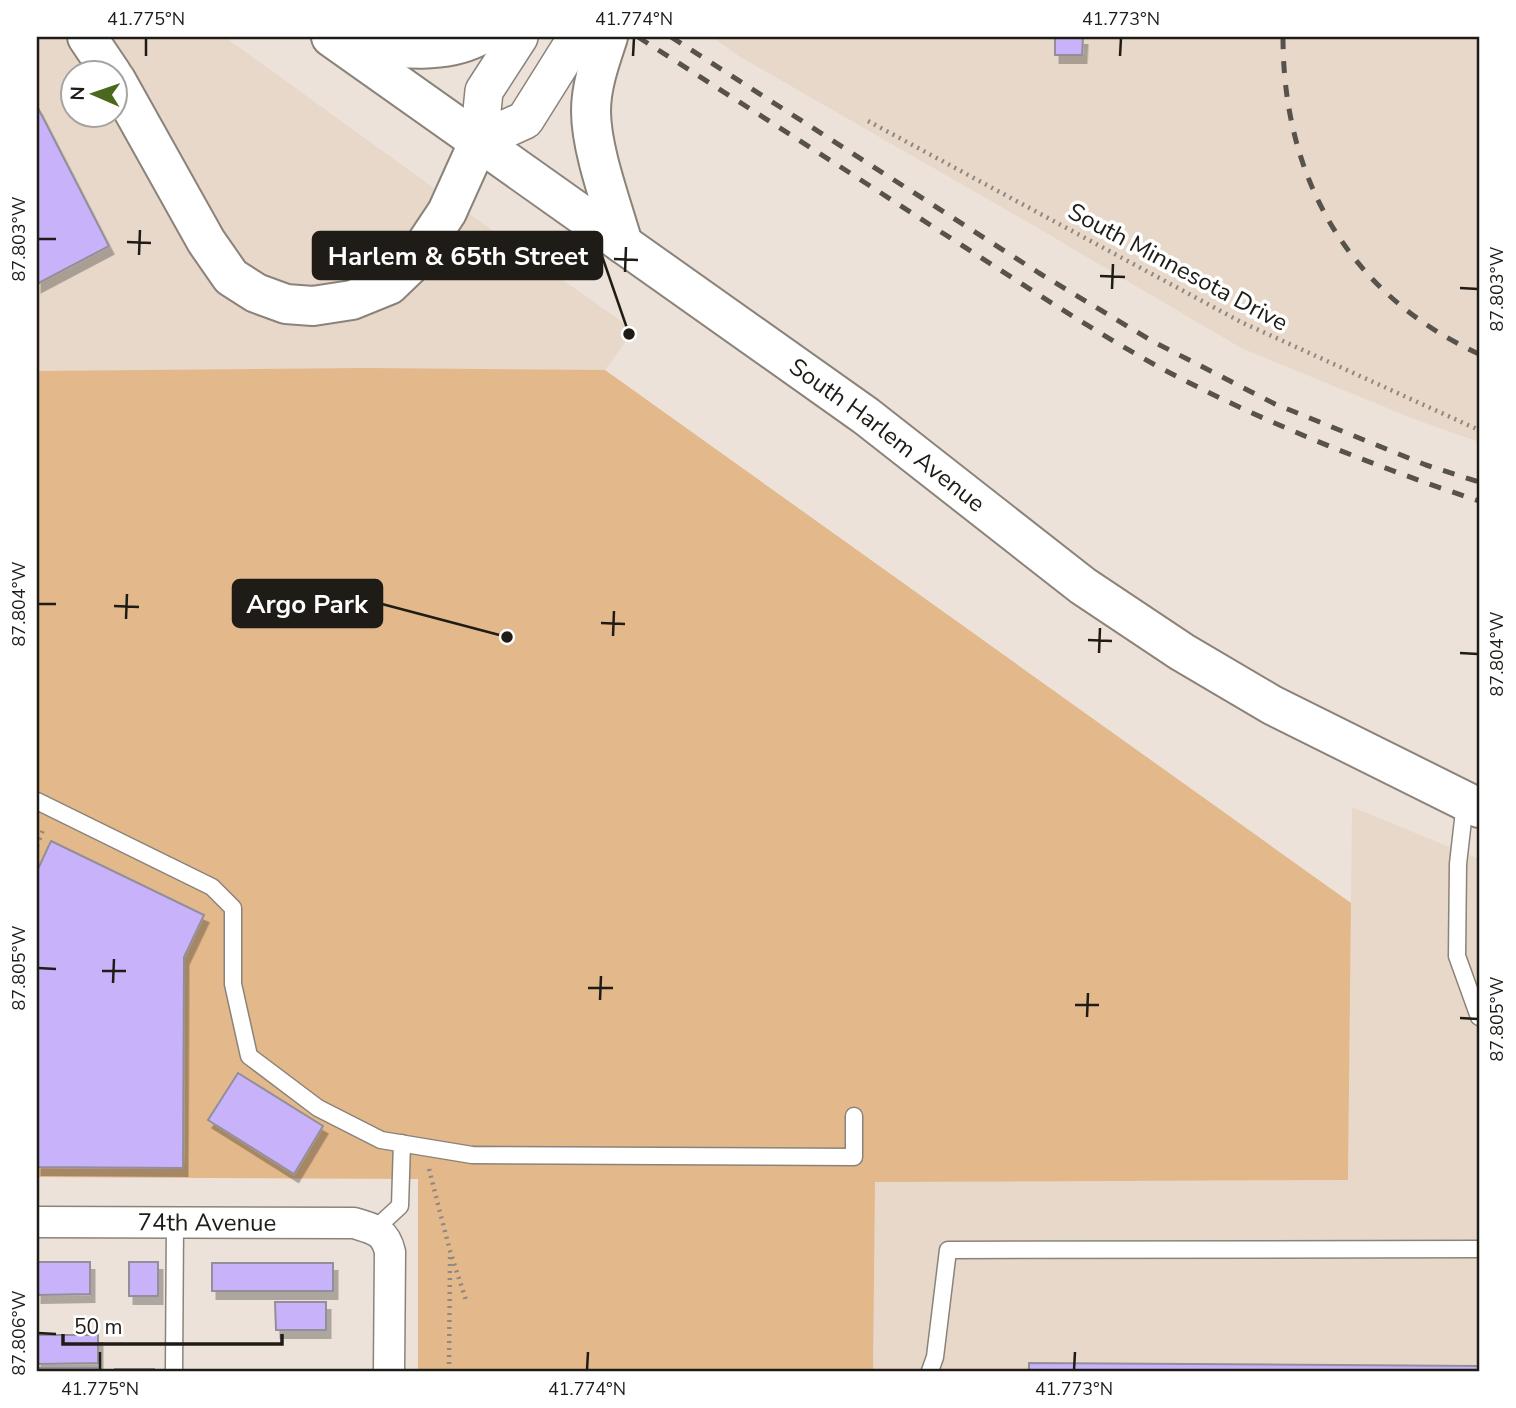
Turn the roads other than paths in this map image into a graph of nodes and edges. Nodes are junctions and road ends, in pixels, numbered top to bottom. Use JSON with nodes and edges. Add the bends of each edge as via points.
{"nodes":[{"id":1,"x":88,"y":37,"type":"edge"},
{"id":2,"x":477,"y":37,"type":"edge"},
{"id":3,"x":519,"y":37,"type":"edge"},
{"id":4,"x":577,"y":37,"type":"edge"},
{"id":5,"x":607,"y":37,"type":"edge"},
{"id":6,"x":334,"y":39,"type":"edge"},
{"id":7,"x":103,"y":60,"type":"edge"},
{"id":8,"x":130,"y":105,"type":"edge"},
{"id":9,"x":480,"y":141,"type":"junction"},
{"id":10,"x":623,"y":244,"type":"junction"},
{"id":11,"x":37,"y":801,"type":"edge"},
{"id":12,"x":1475,"y":802,"type":"edge"},
{"id":13,"x":1479,"y":1017,"type":"edge"},
{"id":14,"x":854,"y":1116,"type":"dead end"},
{"id":15,"x":402,"y":1143,"type":"junction"},
{"id":16,"x":37,"y":1222,"type":"edge"},
{"id":17,"x":175,"y":1222,"type":"junction"},
{"id":18,"x":375,"y":1229,"type":"junction"},
{"id":19,"x":1479,"y":1249,"type":"edge"},
{"id":20,"x":174,"y":1371,"type":"edge"},
{"id":21,"x":389,"y":1371,"type":"edge"},
{"id":22,"x":930,"y":1371,"type":"edge"}],
"edges":[{"from":1,"to":7,"type":"main road"},
{"from":2,"to":6,"type":"main road","via":[[435,49]]},
{"from":3,"to":9,"type":"street","via":[[484,91]]},
{"from":4,"to":9,"type":"street","via":[[524,120]]},
{"from":5,"to":10,"type":"main road","via":[[591,111],[597,153]]},
{"from":6,"to":9,"type":"main road","name":"South Harlem Avenue"},
{"from":8,"to":9,"type":"main road","via":[[206,241],[231,276],[256,293],[286,304],[313,306],[352,300],[389,285],[415,260],[447,212]]},
{"from":9,"to":10,"type":"main road","name":"South Harlem Avenue"},
{"from":10,"to":12,"type":"main road","name":"South Harlem Avenue","via":[[866,416],[1083,586],[1182,652],[1272,705]]},
{"from":11,"to":15,"type":"lane","via":[[212,887],[233,908],[233,984],[249,1056],[318,1108],[381,1140]]},
{"from":12,"to":13,"type":"lane","via":[[1458,864],[1457,956]]},
{"from":14,"to":15,"type":"lane","via":[[854,1157],[472,1155]]},
{"from":15,"to":18,"type":"lane","via":[[400,1206]]},
{"from":16,"to":17,"type":"street","name":"74th Avenue"},
{"from":17,"to":18,"type":"street","name":"74th Avenue","via":[[354,1223]]},
{"from":17,"to":20,"type":"lane"},
{"from":18,"to":21,"type":"street","via":[[387,1240],[390,1252]]},
{"from":19,"to":22,"type":"lane","via":[[948,1250]]}]}
